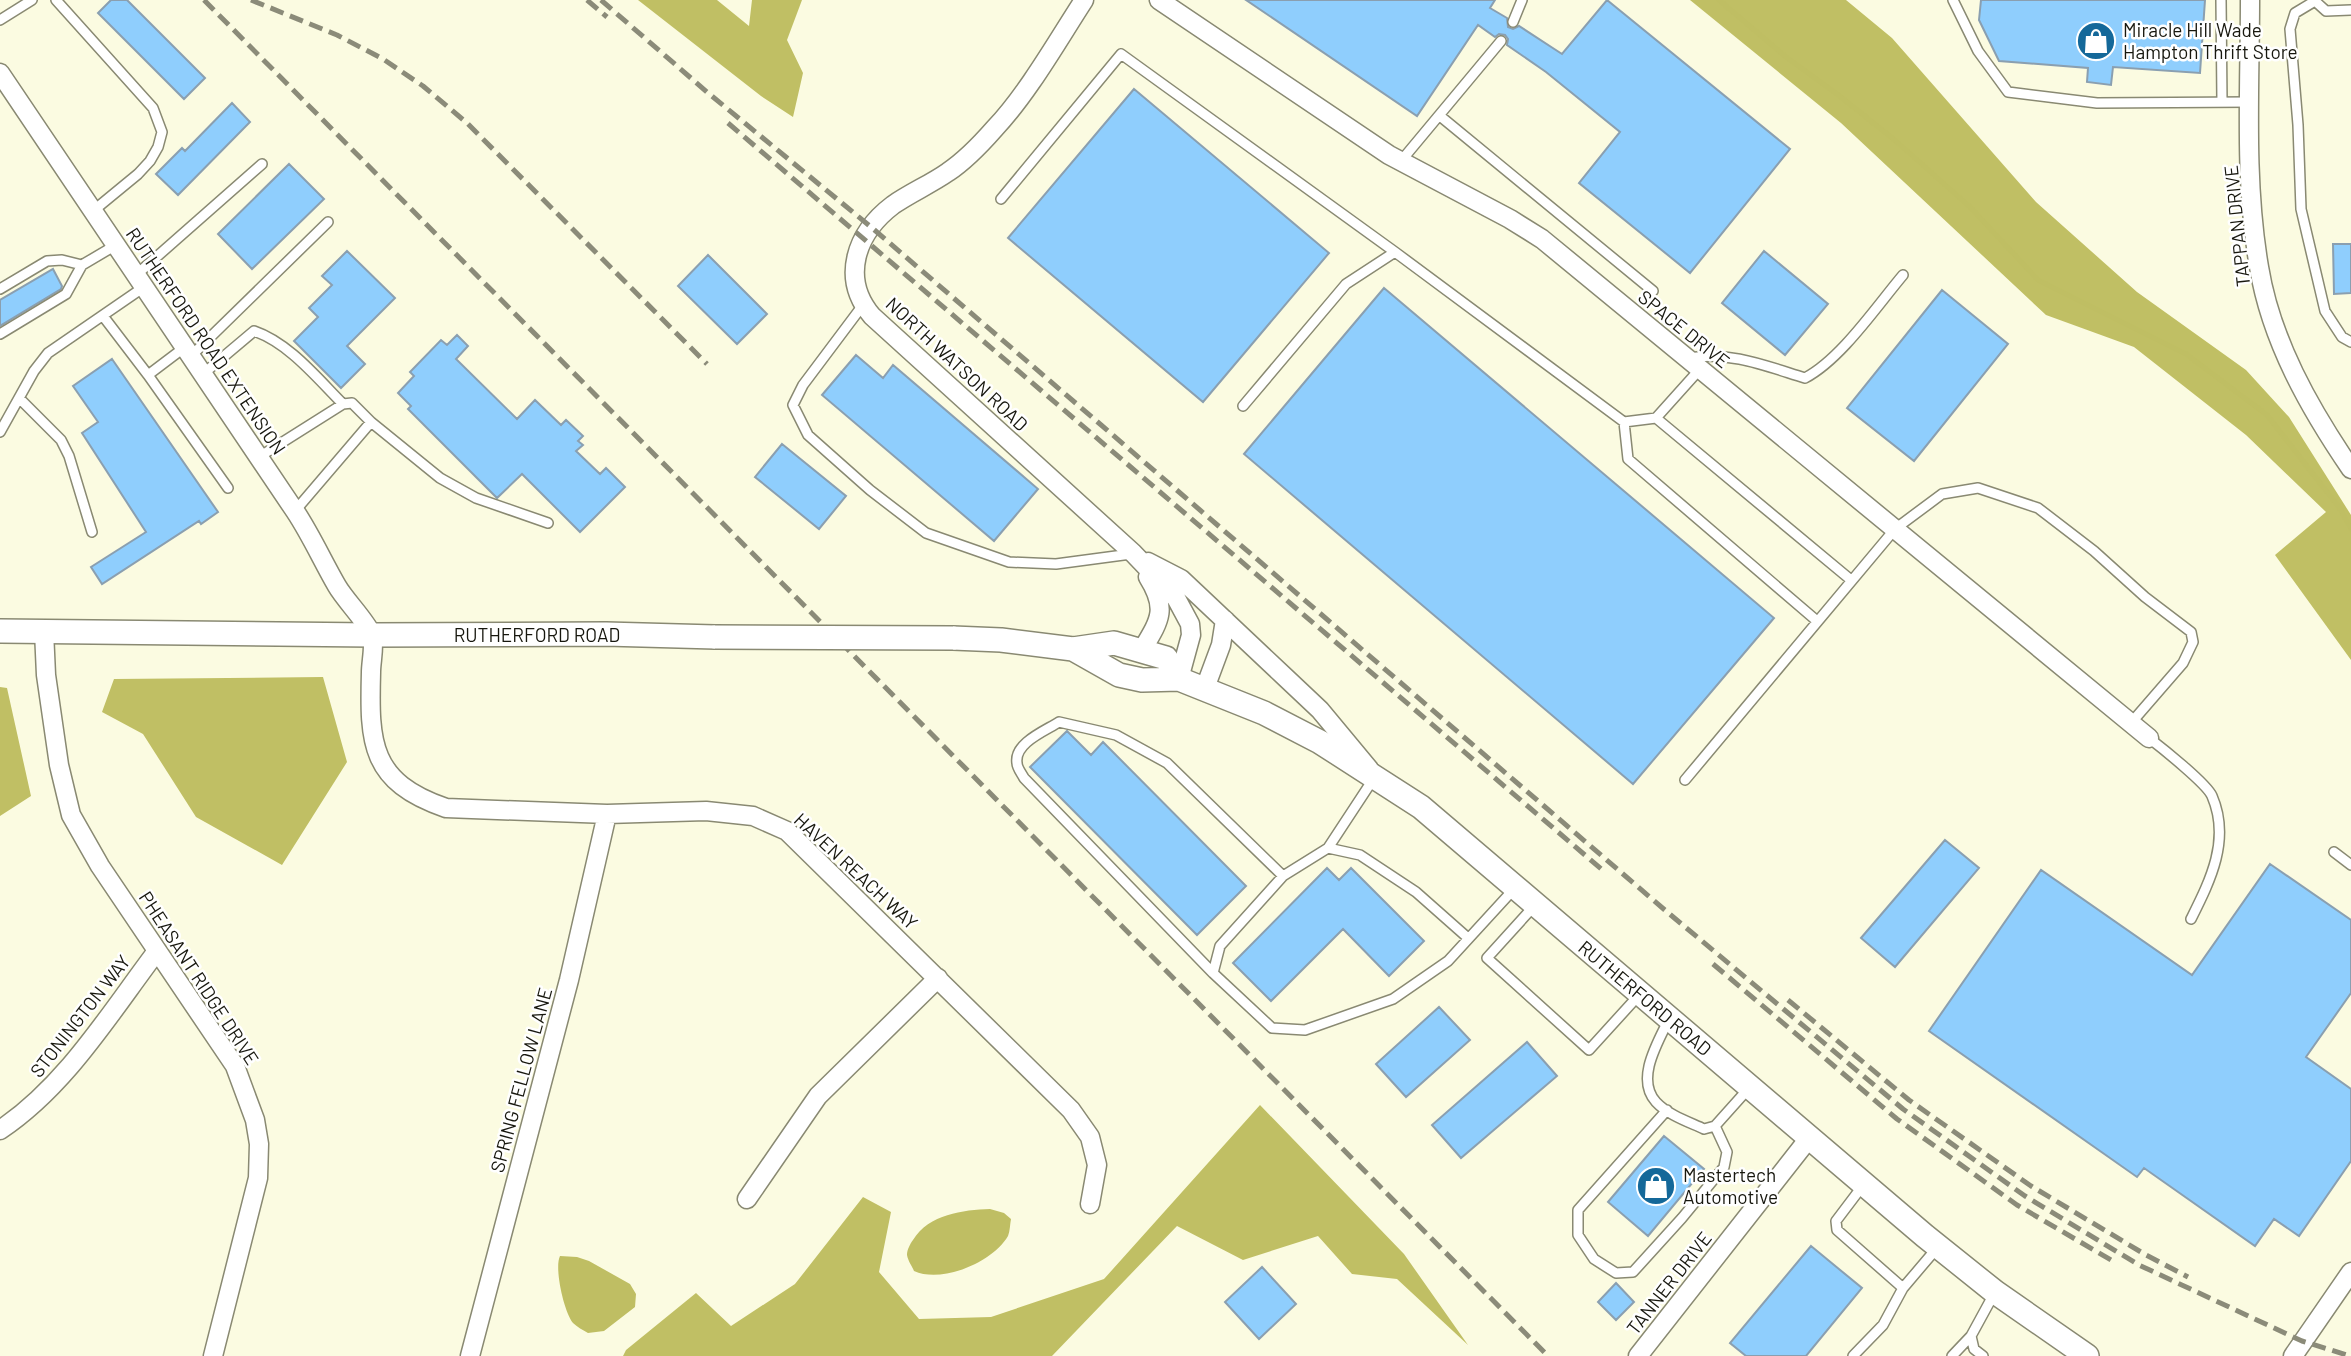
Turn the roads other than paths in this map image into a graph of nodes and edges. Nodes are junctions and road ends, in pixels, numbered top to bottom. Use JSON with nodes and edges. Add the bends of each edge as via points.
{"nodes":[{"id":1,"x":32,"y":0,"type":"edge"},
{"id":2,"x":56,"y":0,"type":"edge"},
{"id":3,"x":1084,"y":0,"type":"edge"},
{"id":4,"x":1159,"y":0,"type":"edge"},
{"id":5,"x":1522,"y":0,"type":"edge"},
{"id":6,"x":1954,"y":0,"type":"edge"},
{"id":7,"x":2221,"y":0,"type":"edge"},
{"id":8,"x":2250,"y":0,"type":"edge"},
{"id":9,"x":2351,"y":10,"type":"edge"},
{"id":10,"x":0,"y":20,"type":"edge"},
{"id":11,"x":1513,"y":22,"type":"dead end"},
{"id":12,"x":1501,"y":41,"type":"dead end"},
{"id":13,"x":0,"y":74,"type":"edge"},
{"id":14,"x":2222,"y":103,"type":"junction"},
{"id":15,"x":2250,"y":103,"type":"junction"},
{"id":16,"x":1440,"y":116,"type":"junction"},
{"id":17,"x":1401,"y":161,"type":"junction"},
{"id":18,"x":262,"y":164,"type":"dead end"},
{"id":19,"x":1001,"y":199,"type":"dead end"},
{"id":20,"x":93,"y":211,"type":"junction"},
{"id":21,"x":328,"y":222,"type":"dead end"},
{"id":22,"x":116,"y":245,"type":"junction"},
{"id":23,"x":1395,"y":252,"type":"junction"},
{"id":24,"x":82,"y":265,"type":"junction"},
{"id":25,"x":1903,"y":275,"type":"dead end"},
{"id":26,"x":140,"y":281,"type":"junction"},
{"id":27,"x":0,"y":289,"type":"edge"},
{"id":28,"x":1653,"y":291,"type":"dead end"},
{"id":29,"x":863,"y":306,"type":"junction"},
{"id":30,"x":103,"y":316,"type":"junction"},
{"id":31,"x":0,"y":334,"type":"edge"},
{"id":32,"x":2351,"y":342,"type":"edge"},
{"id":33,"x":188,"y":352,"type":"junction"},
{"id":34,"x":1694,"y":364,"type":"junction"},
{"id":35,"x":203,"y":374,"type":"junction"},
{"id":36,"x":148,"y":375,"type":"junction"},
{"id":37,"x":19,"y":398,"type":"junction"},
{"id":38,"x":343,"y":404,"type":"junction"},
{"id":39,"x":1243,"y":406,"type":"dead end"},
{"id":40,"x":1656,"y":418,"type":"junction"},
{"id":41,"x":371,"y":422,"type":"junction"},
{"id":42,"x":1624,"y":422,"type":"junction"},
{"id":43,"x":0,"y":432,"type":"edge"},
{"id":44,"x":259,"y":457,"type":"junction"},
{"id":45,"x":2351,"y":470,"type":"edge"},
{"id":46,"x":228,"y":488,"type":"dead end"},
{"id":47,"x":295,"y":511,"type":"junction"},
{"id":48,"x":548,"y":523,"type":"dead end"},
{"id":49,"x":1895,"y":529,"type":"junction"},
{"id":50,"x":92,"y":532,"type":"dead end"},
{"id":51,"x":1133,"y":553,"type":"junction"},
{"id":52,"x":1851,"y":580,"type":"junction"},
{"id":53,"x":1225,"y":620,"type":"junction"},
{"id":54,"x":1817,"y":621,"type":"junction"},
{"id":55,"x":0,"y":631,"type":"edge"},
{"id":56,"x":44,"y":631,"type":"junction"},
{"id":57,"x":372,"y":635,"type":"junction"},
{"id":58,"x":1073,"y":649,"type":"junction"},
{"id":59,"x":1142,"y":650,"type":"junction"},
{"id":60,"x":1179,"y":678,"type":"junction"},
{"id":61,"x":1205,"y":688,"type":"junction"},
{"id":62,"x":2131,"y":723,"type":"junction"},
{"id":63,"x":2149,"y":738,"type":"joint"},
{"id":64,"x":1375,"y":776,"type":"junction"},
{"id":65,"x":1685,"y":780,"type":"dead end"},
{"id":66,"x":607,"y":814,"type":"junction"},
{"id":67,"x":1328,"y":848,"type":"junction"},
{"id":68,"x":2334,"y":852,"type":"dead end"},
{"id":69,"x":2351,"y":865,"type":"edge"},
{"id":70,"x":1283,"y":876,"type":"junction"},
{"id":71,"x":1516,"y":887,"type":"junction"},
{"id":72,"x":1536,"y":904,"type":"junction"},
{"id":73,"x":2191,"y":919,"type":"dead end"},
{"id":74,"x":1468,"y":938,"type":"junction"},
{"id":75,"x":157,"y":951,"type":"junction"},
{"id":76,"x":1213,"y":973,"type":"junction"},
{"id":77,"x":938,"y":978,"type":"junction"},
{"id":78,"x":1640,"y":993,"type":"junction"},
{"id":79,"x":1670,"y":1018,"type":"junction"},
{"id":80,"x":1750,"y":1087,"type":"junction"},
{"id":81,"x":1667,"y":1110,"type":"junction"},
{"id":82,"x":1715,"y":1126,"type":"junction"},
{"id":83,"x":0,"y":1130,"type":"edge"},
{"id":84,"x":1810,"y":1137,"type":"junction"},
{"id":85,"x":1865,"y":1184,"type":"junction"},
{"id":86,"x":747,"y":1199,"type":"dead end"},
{"id":87,"x":1090,"y":1204,"type":"dead end"},
{"id":88,"x":1938,"y":1247,"type":"junction"},
{"id":89,"x":2351,"y":1272,"type":"edge"},
{"id":90,"x":1903,"y":1288,"type":"junction"},
{"id":91,"x":1995,"y":1292,"type":"junction"},
{"id":92,"x":1971,"y":1336,"type":"junction"},
{"id":93,"x":2074,"y":1353,"type":"edge"},
{"id":94,"x":213,"y":1356,"type":"edge"},
{"id":95,"x":470,"y":1356,"type":"edge"},
{"id":96,"x":1638,"y":1356,"type":"edge"},
{"id":97,"x":1853,"y":1356,"type":"edge"},
{"id":98,"x":1952,"y":1356,"type":"edge"},
{"id":99,"x":1983,"y":1356,"type":"edge"},
{"id":100,"x":2293,"y":1356,"type":"edge"}],
"edges":[{"from":1,"to":10,"type":"lane"},
{"from":2,"to":20,"type":"lane","via":[[153,108],[162,132],[150,161]]},
{"from":3,"to":29,"type":"street","name":"NORTH WATSON ROAD","via":[[997,126],[951,170],[894,205],[870,227],[857,252],[854,272]]},
{"from":4,"to":17,"type":"street","name":"SPACE DRIVE"},
{"from":5,"to":11,"type":"lane"},
{"from":6,"to":14,"type":"lane","via":[[1978,51],[2008,92],[2097,103]]},
{"from":7,"to":14,"type":"lane"},
{"from":8,"to":15,"type":"street","name":"TAPPAN DRIVE"},
{"from":9,"to":32,"type":"lane","via":[[2326,10],[2315,1],[2295,13],[2290,29],[2301,208],[2325,310],[2342,337]]},
{"from":12,"to":16,"type":"lane"},
{"from":13,"to":20,"type":"street","name":"RUTHERFORD ROAD EXTENSION"},
{"from":14,"to":15,"type":"lane"},
{"from":15,"to":45,"type":"street","name":"TAPPAN DRIVE","via":[[2253,212],[2269,308],[2314,412]]},
{"from":16,"to":17,"type":"lane"},
{"from":16,"to":28,"type":"lane"},
{"from":17,"to":34,"type":"street","name":"SPACE DRIVE","via":[[1542,239]]},
{"from":18,"to":26,"type":"lane"},
{"from":19,"to":23,"type":"lane","via":[[1121,54]]},
{"from":20,"to":22,"type":"street","name":"RUTHERFORD ROAD EXTENSION"},
{"from":21,"to":33,"type":"lane"},
{"from":22,"to":24,"type":"lane"},
{"from":22,"to":26,"type":"street","name":"RUTHERFORD ROAD EXTENSION"},
{"from":23,"to":39,"type":"lane","via":[[1346,285]]},
{"from":23,"to":42,"type":"lane"},
{"from":24,"to":27,"type":"lane","via":[[47,261]]},
{"from":24,"to":31,"type":"lane","via":[[66,295]]},
{"from":25,"to":34,"type":"lane","via":[[1834,357],[1805,378],[1759,362],[1709,355]]},
{"from":26,"to":30,"type":"lane"},
{"from":26,"to":33,"type":"street","name":"RUTHERFORD ROAD EXTENSION"},
{"from":29,"to":51,"type":"street","name":"NORTH WATSON ROAD"},
{"from":29,"to":51,"type":"lane","via":[[793,405],[808,435],[926,533],[1009,562],[1056,564]]},
{"from":30,"to":36,"type":"lane"},
{"from":30,"to":37,"type":"lane","via":[[48,354]]},
{"from":33,"to":35,"type":"street","name":"RUTHERFORD ROAD EXTENSION"},
{"from":33,"to":36,"type":"lane"},
{"from":34,"to":40,"type":"lane"},
{"from":34,"to":49,"type":"street","name":"SPACE DRIVE"},
{"from":35,"to":38,"type":"lane","via":[[254,331],[292,354]]},
{"from":35,"to":44,"type":"street","name":"RUTHERFORD ROAD EXTENSION"},
{"from":36,"to":46,"type":"lane"},
{"from":37,"to":43,"type":"lane"},
{"from":37,"to":50,"type":"lane","via":[[61,440]]},
{"from":38,"to":41,"type":"lane","via":[[352,403]]},
{"from":38,"to":44,"type":"lane"},
{"from":40,"to":42,"type":"lane"},
{"from":40,"to":52,"type":"lane"},
{"from":41,"to":47,"type":"lane"},
{"from":41,"to":48,"type":"lane","via":[[440,478],[477,498]]},
{"from":42,"to":54,"type":"lane","via":[[1628,459]]},
{"from":44,"to":47,"type":"street","name":"RUTHERFORD ROAD EXTENSION"},
{"from":47,"to":57,"type":"street","name":"RUTHERFORD ROAD EXTENSION","via":[[338,587]]},
{"from":49,"to":52,"type":"lane"},
{"from":49,"to":62,"type":"street","name":"SPACE DRIVE"},
{"from":49,"to":62,"type":"lane","via":[[1942,494],[1978,488],[2038,508],[2094,551],[2191,632],[2193,642],[2183,663]]},
{"from":51,"to":53,"type":"street","name":"NORTH WATSON ROAD","via":[[1181,579]]},
{"from":51,"to":59,"type":"street","name":"NORTH WATSON ROAD","via":[[1161,604],[1160,621]]},
{"from":51,"to":60,"type":"street","name":"NORTH WATSON ROAD","via":[[1175,598],[1190,624]]},
{"from":52,"to":54,"type":"lane"},
{"from":53,"to":61,"type":"street"},
{"from":53,"to":64,"type":"street","name":"NORTH WATSON ROAD","via":[[1321,710]]},
{"from":54,"to":65,"type":"lane"},
{"from":55,"to":56,"type":"street","name":"RUTHERFORD ROAD"},
{"from":56,"to":57,"type":"street","name":"RUTHERFORD ROAD"},
{"from":56,"to":75,"type":"street","name":"PHEASANT RIDGE DRIVE","via":[[49,701],[71,815]]},
{"from":57,"to":58,"type":"street","name":"RUTHERFORD ROAD","bridge":true,"via":[[953,638]]},
{"from":57,"to":66,"type":"street","name":"HAVEN REACH WAY","via":[[370,723],[376,752],[388,774],[404,788],[446,808]]},
{"from":58,"to":59,"type":"street","name":"RUTHERFORD ROAD","via":[[1114,643]]},
{"from":58,"to":60,"type":"street","name":"RUTHERFORD ROAD","via":[[1119,675],[1142,680]]},
{"from":59,"to":60,"type":"street","name":"RUTHERFORD ROAD","via":[[1166,658]]},
{"from":60,"to":61,"type":"street","name":"RUTHERFORD ROAD"},
{"from":61,"to":64,"type":"street","name":"RUTHERFORD ROAD","via":[[1264,712]]},
{"from":62,"to":63,"type":"street","name":"SPACE DRIVE"},
{"from":63,"to":73,"type":"lane","via":[[2212,794],[2221,827],[2210,880]]},
{"from":64,"to":67,"type":"lane"},
{"from":64,"to":71,"type":"street","name":"RUTHERFORD ROAD","via":[[1421,807]]},
{"from":66,"to":77,"type":"street","name":"HAVEN REACH WAY","via":[[706,811],[753,816],[787,831]]},
{"from":66,"to":95,"type":"street","name":"SPRING FELLOW LANE","via":[[569,980]]},
{"from":67,"to":70,"type":"lane"},
{"from":67,"to":74,"type":"lane","via":[[1360,855],[1416,892]]},
{"from":68,"to":69,"type":"lane"},
{"from":70,"to":76,"type":"lane","via":[[1220,946]]},
{"from":70,"to":76,"type":"lane","via":[[1167,763],[1116,735],[1059,722],[1019,751],[1017,764],[1024,778]]},
{"from":71,"to":72,"type":"street","name":"RUTHERFORD ROAD"},
{"from":71,"to":74,"type":"lane"},
{"from":72,"to":78,"type":"street","name":"RUTHERFORD ROAD"},
{"from":72,"to":78,"type":"lane","via":[[1487,958],[1589,1050]]},
{"from":74,"to":76,"type":"lane","via":[[1448,961],[1393,999],[1305,1030],[1272,1028]]},
{"from":75,"to":83,"type":"street","name":"STONINGTON WAY","via":[[69,1067],[44,1095]]},
{"from":75,"to":94,"type":"street","name":"PHEASANT RIDGE DRIVE","via":[[235,1066],[260,1144],[258,1178]]},
{"from":77,"to":86,"type":"street","via":[[818,1096]]},
{"from":77,"to":87,"type":"street","name":"HAVEN REACH WAY","via":[[1071,1110],[1090,1137],[1097,1165]]},
{"from":78,"to":79,"type":"street","name":"RUTHERFORD ROAD"},
{"from":79,"to":80,"type":"street","name":"RUTHERFORD ROAD"},
{"from":79,"to":81,"type":"lane","via":[[1650,1059],[1647,1082],[1655,1101]]},
{"from":80,"to":82,"type":"lane"},
{"from":80,"to":84,"type":"street","name":"RUTHERFORD ROAD"},
{"from":81,"to":82,"type":"lane","via":[[1704,1129]]},
{"from":81,"to":82,"type":"lane","via":[[1578,1210],[1578,1235],[1594,1259],[1616,1273],[1633,1272],[1724,1167],[1727,1152]]},
{"from":84,"to":85,"type":"street","name":"RUTHERFORD ROAD"},
{"from":84,"to":96,"type":"street","name":"TANNER DRIVE"},
{"from":85,"to":88,"type":"street","name":"RUTHERFORD ROAD"},
{"from":85,"to":90,"type":"lane","via":[[1836,1221],[1837,1230]]},
{"from":88,"to":90,"type":"lane"},
{"from":88,"to":91,"type":"street","name":"RUTHERFORD ROAD"},
{"from":89,"to":100,"type":"street"},
{"from":90,"to":97,"type":"lane","via":[[1883,1325]]},
{"from":91,"to":92,"type":"lane"},
{"from":91,"to":93,"type":"street","name":"RUTHERFORD ROAD"},
{"from":92,"to":98,"type":"lane"},
{"from":92,"to":99,"type":"lane","via":[[1974,1349]]}]}
